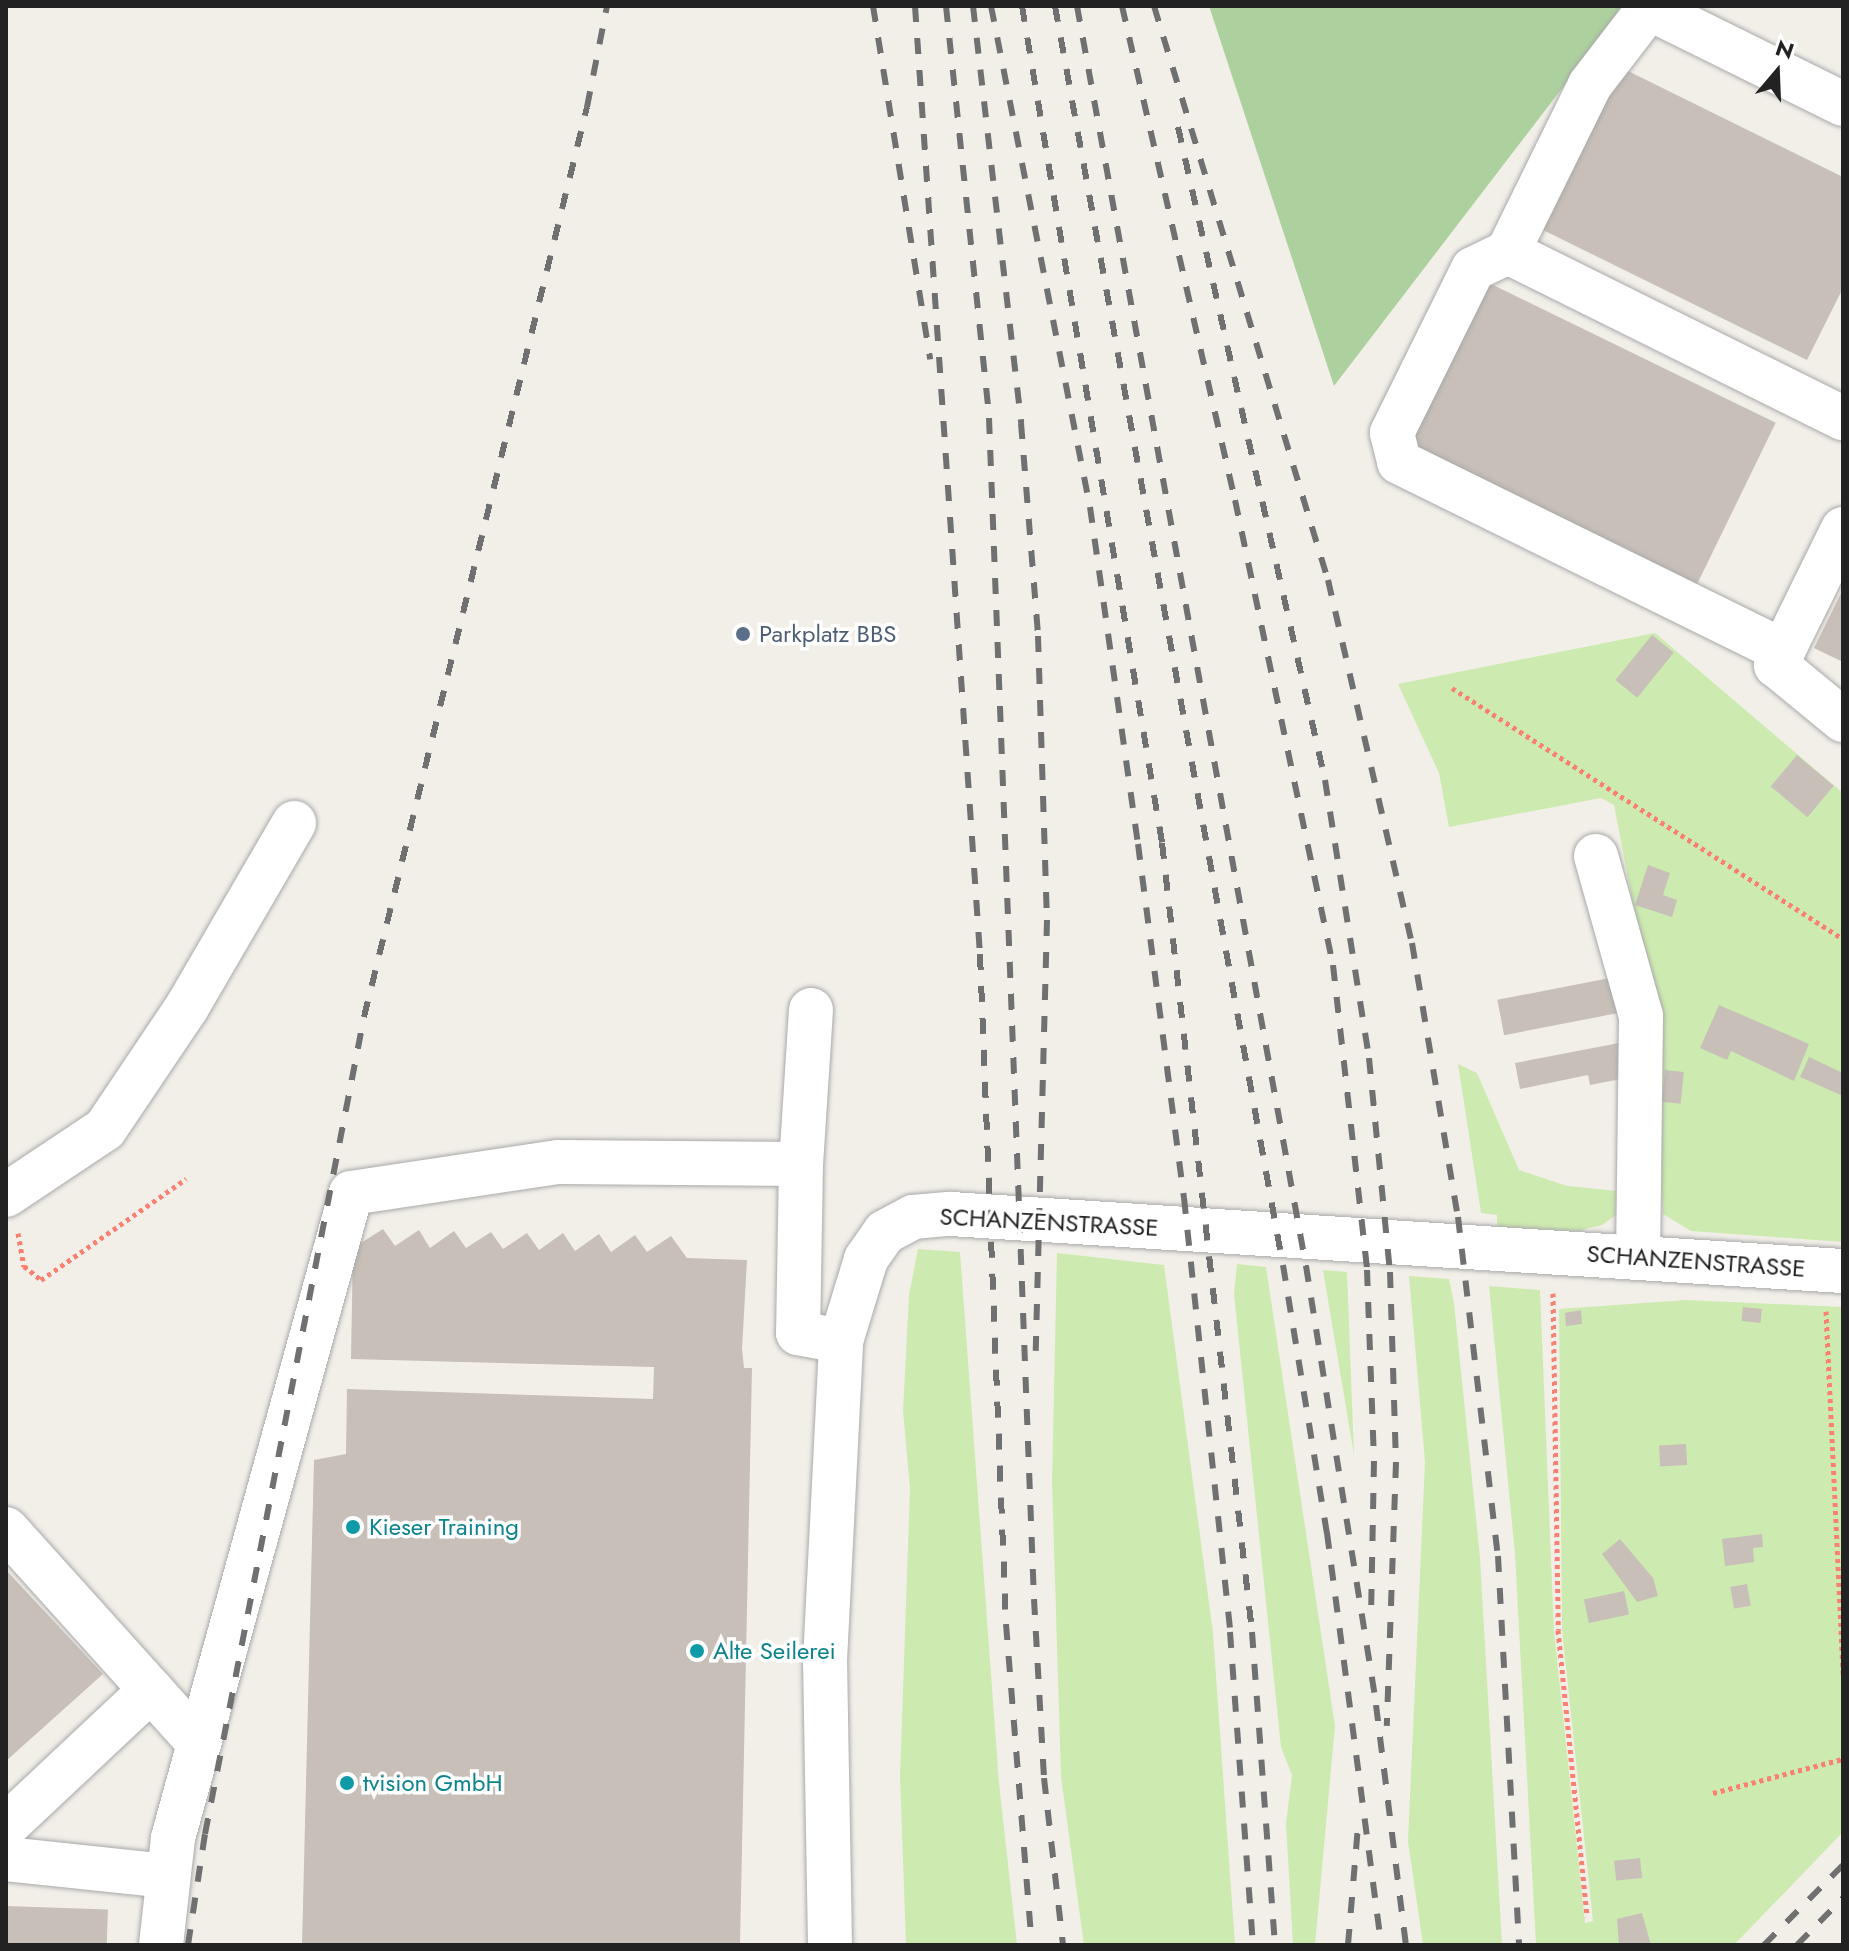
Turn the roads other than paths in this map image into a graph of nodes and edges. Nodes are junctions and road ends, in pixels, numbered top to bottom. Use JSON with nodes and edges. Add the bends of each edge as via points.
{"nodes":[{"id":1,"x":1843,"y":104,"type":"edge"},
{"id":2,"x":1508,"y":252,"type":"junction"},
{"id":3,"x":1843,"y":418,"type":"edge"},
{"id":4,"x":1843,"y":529,"type":"edge"},
{"id":5,"x":1783,"y":651,"type":"junction"},
{"id":6,"x":1843,"y":720,"type":"edge"},
{"id":7,"x":294,"y":823,"type":"dead end"},
{"id":8,"x":1596,"y":856,"type":"dead end"},
{"id":9,"x":811,"y":1010,"type":"dead end"},
{"id":10,"x":801,"y":1164,"type":"junction"},
{"id":11,"x":9,"y":1194,"type":"edge"},
{"id":12,"x":1638,"y":1257,"type":"junction"},
{"id":13,"x":1836,"y":1270,"type":"edge"},
{"id":14,"x":841,"y":1341,"type":"junction"},
{"id":15,"x":6,"y":1529,"type":"edge"},
{"id":16,"x":151,"y":1690,"type":"junction"},
{"id":17,"x":199,"y":1743,"type":"junction"},
{"id":18,"x":6,"y":1826,"type":"edge"},
{"id":19,"x":6,"y":1859,"type":"edge"},
{"id":20,"x":168,"y":1876,"type":"junction"},
{"id":21,"x":161,"y":1945,"type":"edge"},
{"id":22,"x":830,"y":1945,"type":"edge"}],
"edges":[{"from":1,"to":2,"type":"street","via":[[1649,8],[1590,85]]},
{"from":2,"to":3,"type":"street"},
{"from":2,"to":5,"type":"street","via":[[1473,269],[1392,433],[1399,462]]},
{"from":4,"to":5,"type":"street"},
{"from":5,"to":6,"type":"street","via":[[1776,665]]},
{"from":7,"to":11,"type":"street","via":[[187,1007],[105,1129]]},
{"from":8,"to":12,"type":"street","via":[[1641,1016]]},
{"from":9,"to":10,"type":"street"},
{"from":10,"to":14,"type":"street","via":[[798,1333]]},
{"from":10,"to":17,"type":"street","via":[[558,1162],[351,1193]]},
{"from":12,"to":13,"type":"street","name":"SCHANZENSTRASSE"},
{"from":12,"to":14,"type":"street","name":"SCHANZENSTRASSE","via":[[966,1215],[913,1217],[885,1232],[866,1259]]},
{"from":14,"to":22,"type":"street","name":"SCHANZENSTRASSE","via":[[825,1661]]},
{"from":15,"to":16,"type":"street"},
{"from":16,"to":17,"type":"street"},
{"from":16,"to":18,"type":"street"},
{"from":17,"to":20,"type":"street"},
{"from":19,"to":20,"type":"street"},
{"from":20,"to":21,"type":"street"}]}
